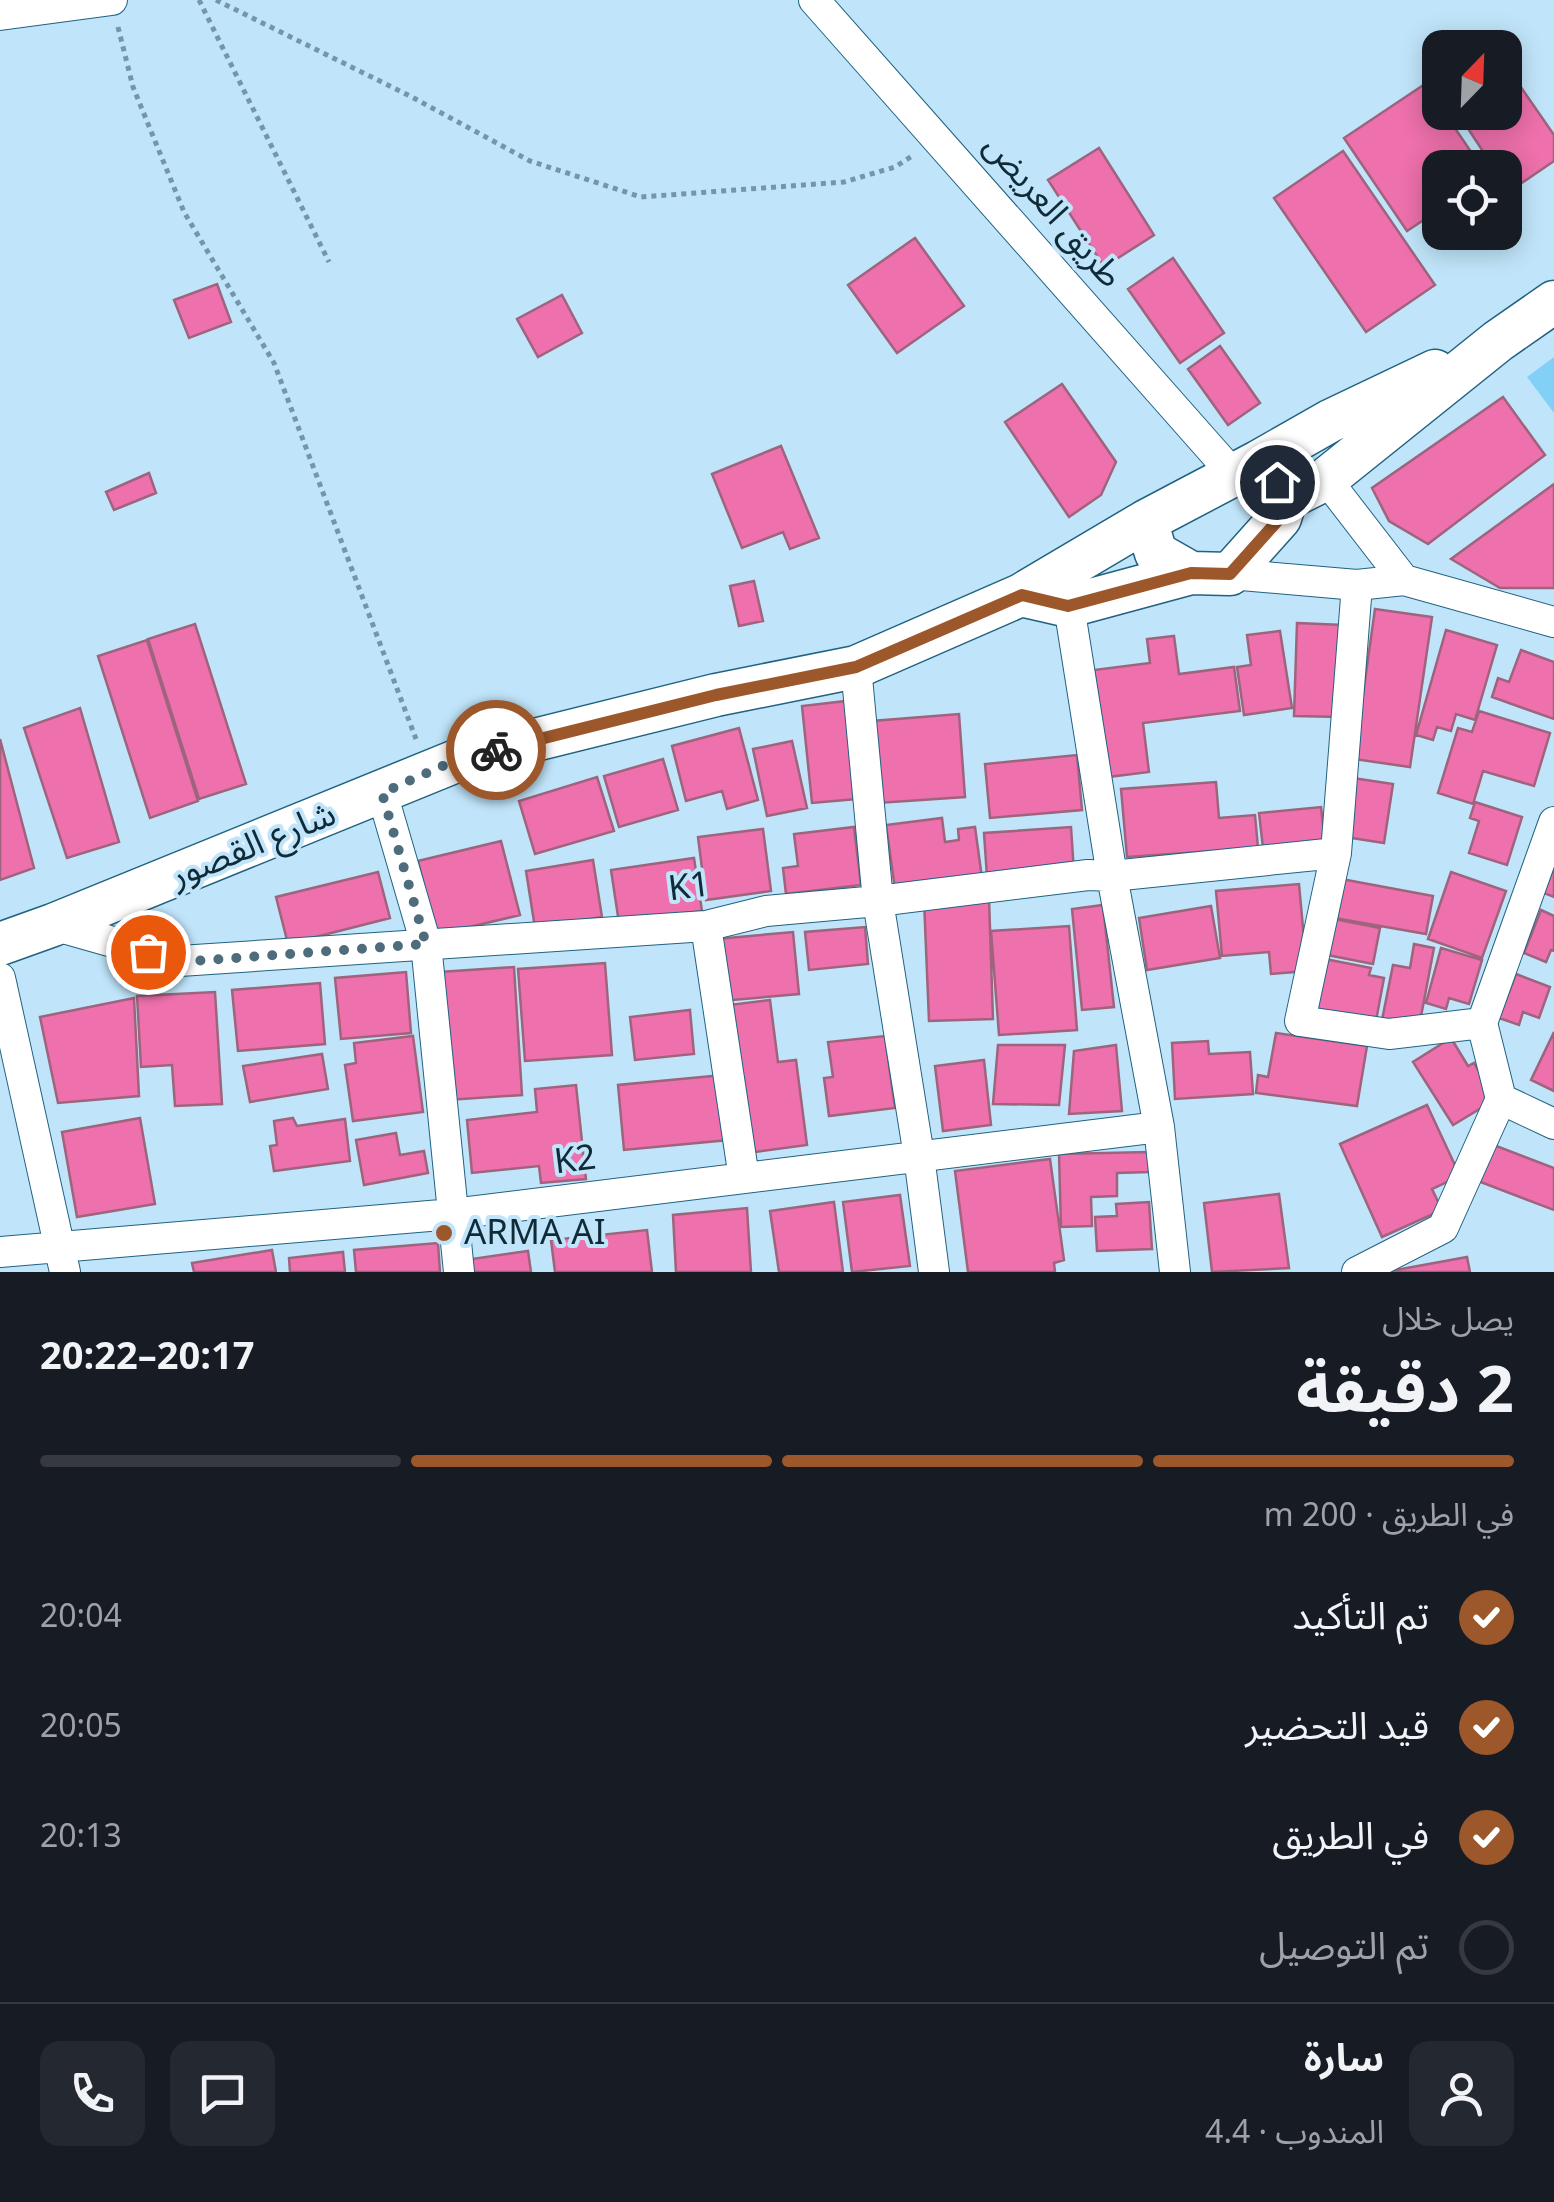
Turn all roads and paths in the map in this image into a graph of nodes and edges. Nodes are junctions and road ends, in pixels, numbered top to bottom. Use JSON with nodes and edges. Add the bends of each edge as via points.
{"nodes":[{"id":1,"x":111,"y":0,"type":"edge"},
{"id":2,"x":198,"y":0,"type":"edge"},
{"id":3,"x":216,"y":0,"type":"edge"},
{"id":4,"x":814,"y":0,"type":"edge"},
{"id":5,"x":0,"y":16,"type":"edge"},
{"id":6,"x":940,"y":138,"type":"junction"},
{"id":7,"x":329,"y":262,"type":"dead end"},
{"id":8,"x":1554,"y":302,"type":"edge"},
{"id":9,"x":1498,"y":342,"type":"junction"},
{"id":10,"x":1245,"y":468,"type":"junction"},
{"id":11,"x":1326,"y":480,"type":"junction"},
{"id":12,"x":1286,"y":500,"type":"junction"},
{"id":13,"x":1146,"y":521,"type":"junction"},
{"id":14,"x":1211,"y":574,"type":"junction"},
{"id":15,"x":1404,"y":580,"type":"junction"},
{"id":16,"x":1358,"y":584,"type":"junction"},
{"id":17,"x":1022,"y":595,"type":"junction"},
{"id":18,"x":1068,"y":606,"type":"junction"},
{"id":19,"x":1554,"y":622,"type":"edge"},
{"id":20,"x":856,"y":667,"type":"junction"},
{"id":21,"x":428,"y":772,"type":"junction"},
{"id":22,"x":382,"y":793,"type":"junction"},
{"id":23,"x":1554,"y":822,"type":"edge"},
{"id":24,"x":1336,"y":854,"type":"junction"},
{"id":25,"x":1112,"y":876,"type":"junction"},
{"id":26,"x":878,"y":901,"type":"junction"},
{"id":27,"x":53,"y":926,"type":"junction"},
{"id":28,"x":706,"y":926,"type":"junction"},
{"id":29,"x":0,"y":944,"type":"edge"},
{"id":30,"x":426,"y":944,"type":"junction"},
{"id":31,"x":0,"y":978,"type":"edge"},
{"id":32,"x":1482,"y":1024,"type":"junction"},
{"id":33,"x":1501,"y":1100,"type":"junction"},
{"id":34,"x":1554,"y":1124,"type":"edge"},
{"id":35,"x":1158,"y":1128,"type":"junction"},
{"id":36,"x":920,"y":1156,"type":"junction"},
{"id":37,"x":744,"y":1178,"type":"junction"},
{"id":38,"x":453,"y":1214,"type":"junction"},
{"id":39,"x":0,"y":1252,"type":"edge"},
{"id":40,"x":62,"y":1258,"type":"edge"},
{"id":41,"x":459,"y":1272,"type":"edge"},
{"id":42,"x":934,"y":1272,"type":"edge"},
{"id":43,"x":1175,"y":1272,"type":"edge"},
{"id":44,"x":1358,"y":1272,"type":"edge"}],
"edges":[{"from":1,"to":5,"type":"street"},
{"from":1,"to":21,"type":"path","via":[[134,86],[184,212],[274,363]]},
{"from":2,"to":7,"type":"path"},
{"from":3,"to":6,"type":"path","via":[[530,161],[641,197],[844,182],[896,167]]},
{"from":4,"to":6,"type":"street","name":"طريق العريض"},
{"from":6,"to":10,"type":"street","name":"طريق العريض"},
{"from":8,"to":9,"type":"street"},
{"from":9,"to":10,"type":"street","name":"شارع القصور","via":[[1330,420]]},
{"from":9,"to":11,"type":"street"},
{"from":10,"to":12,"type":"street","via":[[1277,482]]},
{"from":10,"to":13,"type":"street","name":"شارع القصور"},
{"from":11,"to":12,"type":"street"},
{"from":11,"to":15,"type":"street"},
{"from":12,"to":14,"type":"street","via":[[1280,518]]},
{"from":13,"to":14,"type":"street","via":[[1156,554]]},
{"from":13,"to":17,"type":"street","name":"شارع القصور"},
{"from":14,"to":16,"type":"street"},
{"from":14,"to":18,"type":"street"},
{"from":15,"to":16,"type":"street"},
{"from":15,"to":19,"type":"street"},
{"from":16,"to":24,"type":"street"},
{"from":17,"to":18,"type":"street"},
{"from":17,"to":20,"type":"street","name":"شارع القصور"},
{"from":18,"to":25,"type":"street"},
{"from":20,"to":21,"type":"street","name":"شارع القصور","via":[[716,695]]},
{"from":20,"to":26,"type":"street"},
{"from":21,"to":22,"type":"street","name":"شارع القصور"},
{"from":22,"to":27,"type":"street","name":"شارع القصور"},
{"from":22,"to":30,"type":"street"},
{"from":23,"to":32,"type":"street"},
{"from":24,"to":25,"type":"street","name":"K1"},
{"from":24,"to":32,"type":"street","via":[[1300,1021],[1389,1034]]},
{"from":25,"to":26,"type":"street","name":"K1"},
{"from":25,"to":35,"type":"street"},
{"from":26,"to":28,"type":"street","name":"K1","via":[[766,911]]},
{"from":26,"to":36,"type":"street"},
{"from":27,"to":29,"type":"street","name":"شارع القصور"},
{"from":27,"to":30,"type":"street","name":"K1","via":[[180,962]]},
{"from":28,"to":30,"type":"street","name":"K1"},
{"from":28,"to":37,"type":"street"},
{"from":30,"to":38,"type":"street"},
{"from":31,"to":40,"type":"street"},
{"from":32,"to":33,"type":"street"},
{"from":33,"to":34,"type":"street"},
{"from":33,"to":44,"type":"street","via":[[1443,1228]]},
{"from":35,"to":36,"type":"street","name":"K2"},
{"from":35,"to":43,"type":"street"},
{"from":36,"to":37,"type":"street","name":"K2"},
{"from":36,"to":42,"type":"street"},
{"from":37,"to":38,"type":"street","name":"K2"},
{"from":38,"to":40,"type":"street","name":"K2"},
{"from":38,"to":41,"type":"street"},
{"from":39,"to":40,"type":"street","name":"K2"}]}
